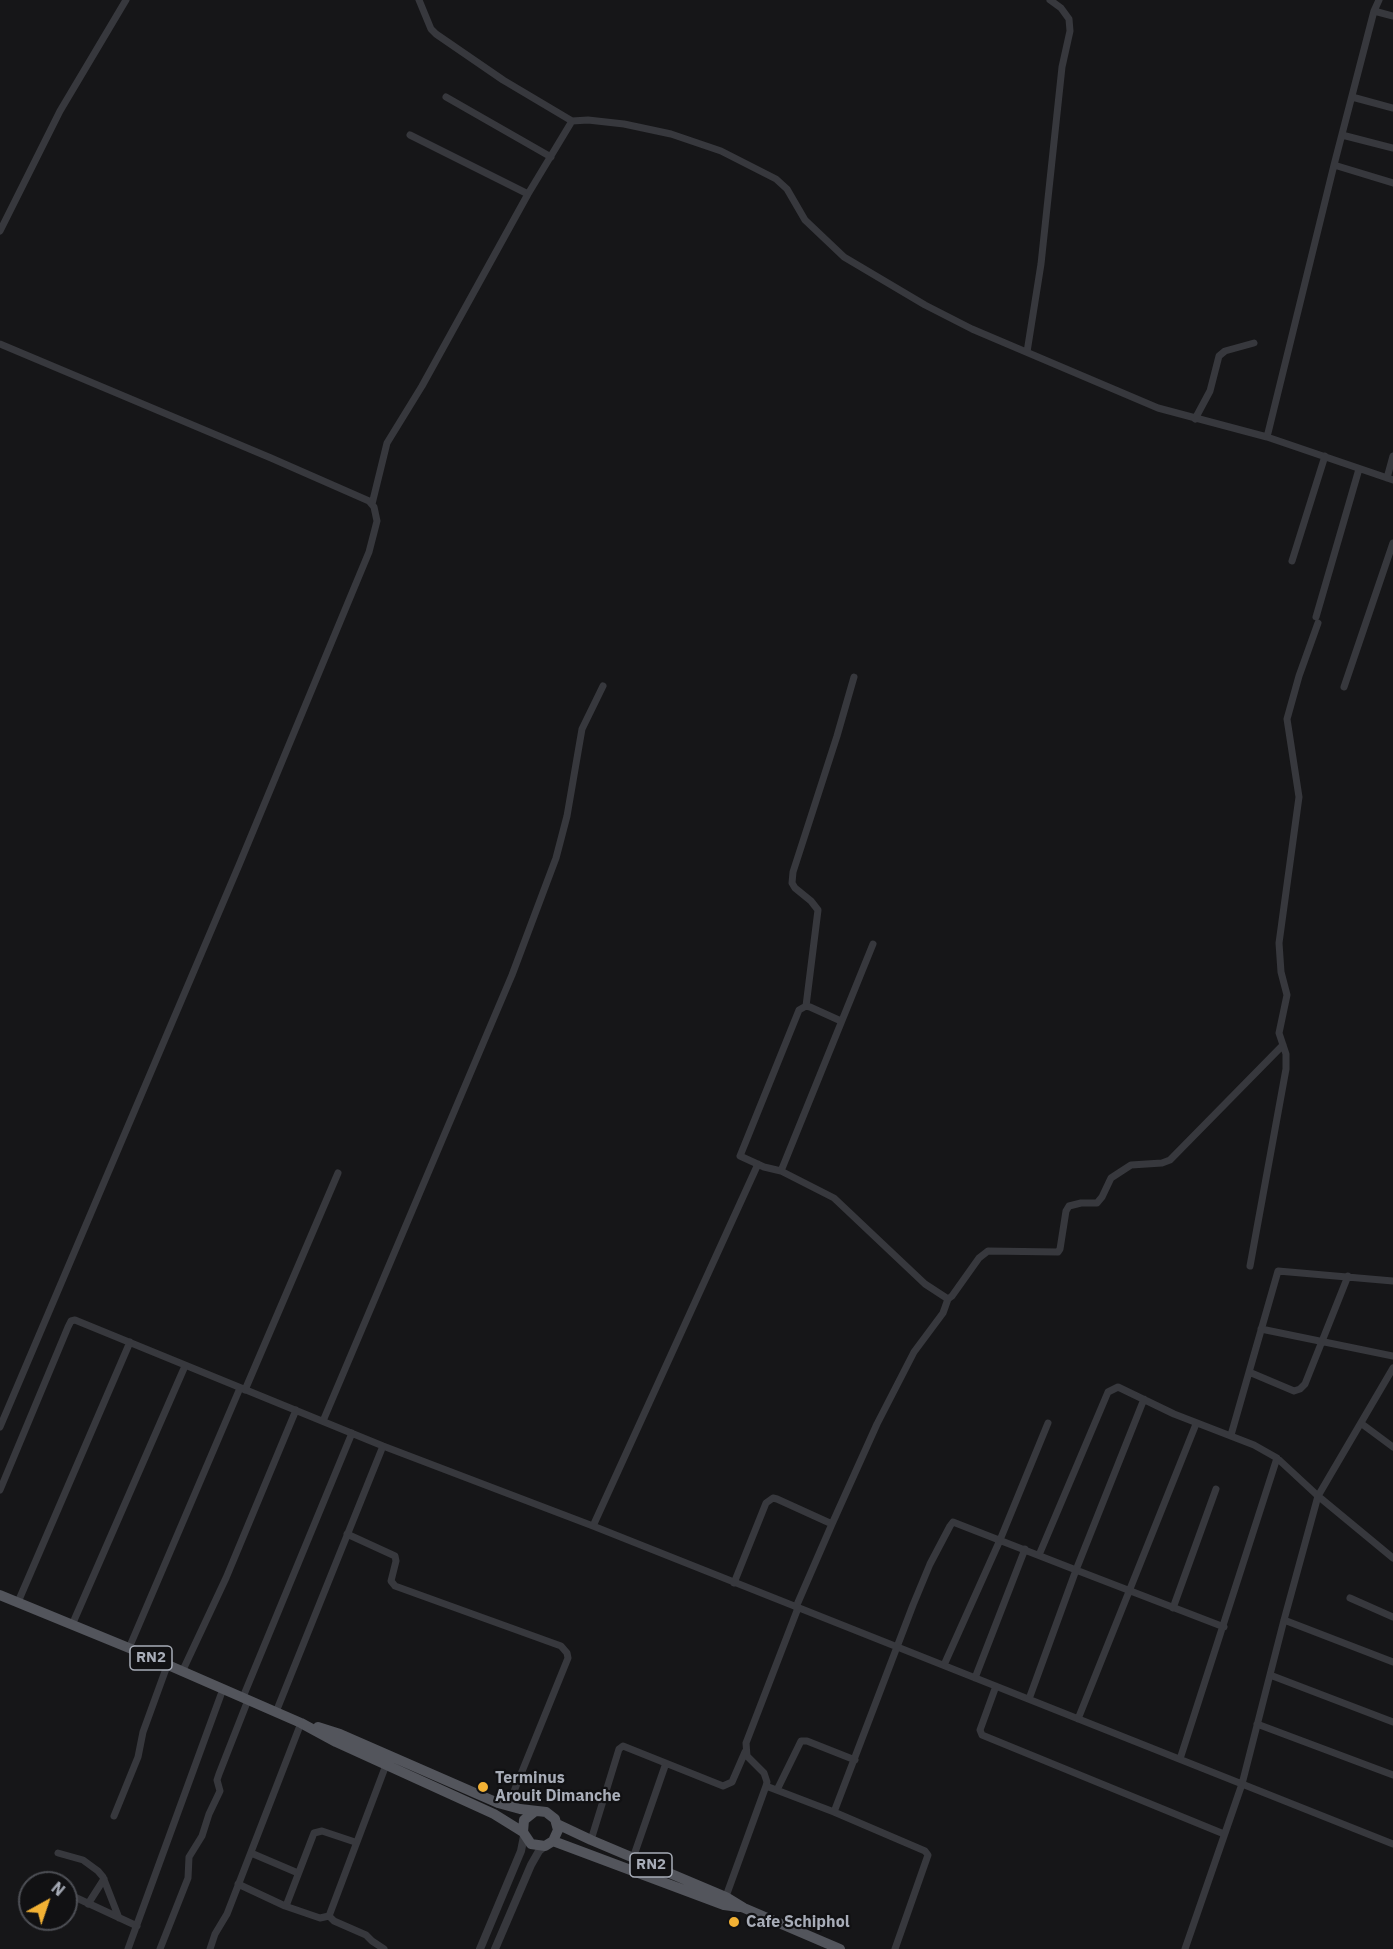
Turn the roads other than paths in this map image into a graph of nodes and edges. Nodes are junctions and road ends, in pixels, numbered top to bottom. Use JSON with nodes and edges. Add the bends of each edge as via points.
{"nodes":[{"id":1,"x":126,"y":0,"type":"edge"},
{"id":2,"x":419,"y":0,"type":"edge"},
{"id":3,"x":1050,"y":0,"type":"edge"},
{"id":4,"x":1379,"y":0,"type":"edge"},
{"id":5,"x":1374,"y":11,"type":"junction"},
{"id":6,"x":1393,"y":16,"type":"edge"},
{"id":7,"x":446,"y":97,"type":"dead end"},
{"id":8,"x":1352,"y":97,"type":"junction"},
{"id":9,"x":1393,"y":108,"type":"edge"},
{"id":10,"x":572,"y":122,"type":"junction"},
{"id":11,"x":410,"y":135,"type":"dead end"},
{"id":12,"x":1342,"y":135,"type":"junction"},
{"id":13,"x":1393,"y":148,"type":"edge"},
{"id":14,"x":551,"y":157,"type":"junction"},
{"id":15,"x":1334,"y":165,"type":"junction"},
{"id":16,"x":1393,"y":183,"type":"edge"},
{"id":17,"x":528,"y":194,"type":"junction"},
{"id":18,"x":0,"y":231,"type":"edge"},
{"id":19,"x":1254,"y":343,"type":"dead end"},
{"id":20,"x":0,"y":344,"type":"edge"},
{"id":21,"x":1027,"y":352,"type":"junction"},
{"id":22,"x":1195,"y":419,"type":"junction"},
{"id":23,"x":1267,"y":437,"type":"junction"},
{"id":24,"x":1325,"y":456,"type":"junction"},
{"id":25,"x":1393,"y":456,"type":"edge"},
{"id":26,"x":1359,"y":469,"type":"junction"},
{"id":27,"x":1390,"y":479,"type":"edge"},
{"id":28,"x":372,"y":504,"type":"junction"},
{"id":29,"x":1393,"y":543,"type":"edge"},
{"id":30,"x":1293,"y":561,"type":"dead end"},
{"id":31,"x":854,"y":677,"type":"dead end"},
{"id":32,"x":603,"y":686,"type":"dead end"},
{"id":33,"x":1344,"y":687,"type":"dead end"},
{"id":34,"x":873,"y":944,"type":"dead end"},
{"id":35,"x":806,"y":1006,"type":"junction"},
{"id":36,"x":841,"y":1021,"type":"junction"},
{"id":37,"x":1283,"y":1045,"type":"junction"},
{"id":38,"x":758,"y":1164,"type":"junction"},
{"id":39,"x":781,"y":1172,"type":"junction"},
{"id":40,"x":338,"y":1173,"type":"dead end"},
{"id":41,"x":1250,"y":1266,"type":"dead end"},
{"id":42,"x":1348,"y":1276,"type":"junction"},
{"id":43,"x":1393,"y":1281,"type":"edge"},
{"id":44,"x":948,"y":1299,"type":"junction"},
{"id":45,"x":1261,"y":1329,"type":"junction"},
{"id":46,"x":1322,"y":1341,"type":"junction"},
{"id":47,"x":130,"y":1342,"type":"junction"},
{"id":48,"x":1393,"y":1356,"type":"edge"},
{"id":49,"x":185,"y":1366,"type":"junction"},
{"id":50,"x":1393,"y":1368,"type":"edge"},
{"id":51,"x":1250,"y":1372,"type":"junction"},
{"id":52,"x":243,"y":1389,"type":"junction"},
{"id":53,"x":1144,"y":1399,"type":"junction"},
{"id":54,"x":296,"y":1410,"type":"junction"},
{"id":55,"x":323,"y":1421,"type":"junction"},
{"id":56,"x":1048,"y":1423,"type":"dead end"},
{"id":57,"x":1196,"y":1424,"type":"junction"},
{"id":58,"x":1362,"y":1424,"type":"junction"},
{"id":59,"x":0,"y":1426,"type":"edge"},
{"id":60,"x":352,"y":1433,"type":"junction"},
{"id":61,"x":1231,"y":1435,"type":"junction"},
{"id":62,"x":382,"y":1446,"type":"junction"},
{"id":63,"x":1393,"y":1447,"type":"edge"},
{"id":64,"x":1277,"y":1458,"type":"junction"},
{"id":65,"x":1216,"y":1489,"type":"dead end"},
{"id":66,"x":0,"y":1490,"type":"edge"},
{"id":67,"x":1318,"y":1496,"type":"junction"},
{"id":68,"x":832,"y":1524,"type":"junction"},
{"id":69,"x":594,"y":1526,"type":"junction"},
{"id":70,"x":347,"y":1534,"type":"junction"},
{"id":71,"x":1000,"y":1540,"type":"junction"},
{"id":72,"x":1025,"y":1549,"type":"junction"},
{"id":73,"x":1040,"y":1555,"type":"junction"},
{"id":74,"x":1393,"y":1558,"type":"edge"},
{"id":75,"x":1076,"y":1570,"type":"junction"},
{"id":76,"x":734,"y":1583,"type":"junction"},
{"id":77,"x":1128,"y":1591,"type":"junction"},
{"id":78,"x":0,"y":1595,"type":"edge"},
{"id":79,"x":1350,"y":1598,"type":"dead end"},
{"id":80,"x":18,"y":1602,"type":"junction"},
{"id":81,"x":797,"y":1607,"type":"junction"},
{"id":82,"x":1173,"y":1608,"type":"junction"},
{"id":83,"x":1393,"y":1617,"type":"edge"},
{"id":84,"x":1284,"y":1620,"type":"junction"},
{"id":85,"x":72,"y":1625,"type":"junction"},
{"id":86,"x":1224,"y":1627,"type":"junction"},
{"id":87,"x":898,"y":1647,"type":"junction"},
{"id":88,"x":129,"y":1648,"type":"junction"},
{"id":89,"x":1393,"y":1662,"type":"edge"},
{"id":90,"x":944,"y":1665,"type":"junction"},
{"id":91,"x":167,"y":1666,"type":"junction"},
{"id":92,"x":182,"y":1672,"type":"junction"},
{"id":93,"x":1270,"y":1675,"type":"junction"},
{"id":94,"x":975,"y":1678,"type":"junction"},
{"id":95,"x":996,"y":1686,"type":"junction"},
{"id":96,"x":223,"y":1689,"type":"junction"},
{"id":97,"x":245,"y":1699,"type":"junction"},
{"id":98,"x":1029,"y":1700,"type":"junction"},
{"id":99,"x":276,"y":1712,"type":"junction"},
{"id":100,"x":1078,"y":1719,"type":"junction"},
{"id":101,"x":1393,"y":1722,"type":"edge"},
{"id":102,"x":301,"y":1723,"type":"junction"},
{"id":103,"x":1257,"y":1725,"type":"junction"},
{"id":104,"x":745,"y":1752,"type":"junction"},
{"id":105,"x":1180,"y":1759,"type":"junction"},
{"id":106,"x":855,"y":1760,"type":"junction"},
{"id":107,"x":666,"y":1763,"type":"junction"},
{"id":108,"x":386,"y":1765,"type":"junction"},
{"id":109,"x":1393,"y":1775,"type":"edge"},
{"id":110,"x":1242,"y":1784,"type":"junction"},
{"id":111,"x":766,"y":1786,"type":"junction"},
{"id":112,"x":777,"y":1790,"type":"junction"},
{"id":113,"x":508,"y":1806,"type":"junction"},
{"id":114,"x":534,"y":1812,"type":"junction"},
{"id":115,"x":834,"y":1812,"type":"junction"},
{"id":116,"x":114,"y":1816,"type":"dead end"},
{"id":117,"x":557,"y":1824,"type":"junction"},
{"id":118,"x":523,"y":1834,"type":"junction"},
{"id":119,"x":1224,"y":1834,"type":"junction"},
{"id":120,"x":591,"y":1840,"type":"junction"},
{"id":121,"x":355,"y":1842,"type":"junction"},
{"id":122,"x":549,"y":1843,"type":"junction"},
{"id":123,"x":1393,"y":1844,"type":"edge"},
{"id":124,"x":58,"y":1853,"type":"dead end"},
{"id":125,"x":251,"y":1853,"type":"junction"},
{"id":126,"x":633,"y":1858,"type":"junction"},
{"id":127,"x":298,"y":1873,"type":"junction"},
{"id":128,"x":104,"y":1879,"type":"junction"},
{"id":129,"x":238,"y":1884,"type":"junction"},
{"id":130,"x":78,"y":1899,"type":"edge"},
{"id":131,"x":725,"y":1901,"type":"junction"},
{"id":132,"x":88,"y":1904,"type":"junction"},
{"id":133,"x":286,"y":1906,"type":"junction"},
{"id":134,"x":329,"y":1916,"type":"junction"},
{"id":135,"x":119,"y":1918,"type":"junction"},
{"id":136,"x":136,"y":1926,"type":"junction"},
{"id":137,"x":128,"y":1949,"type":"edge"},
{"id":138,"x":160,"y":1949,"type":"edge"},
{"id":139,"x":210,"y":1949,"type":"edge"},
{"id":140,"x":384,"y":1949,"type":"edge"},
{"id":141,"x":480,"y":1949,"type":"edge"},
{"id":142,"x":495,"y":1949,"type":"edge"},
{"id":143,"x":840,"y":1949,"type":"edge"},
{"id":144,"x":895,"y":1949,"type":"edge"},
{"id":145,"x":1185,"y":1949,"type":"edge"}],
"edges":[{"from":1,"to":18,"type":"street","via":[[60,111]]},
{"from":2,"to":10,"type":"street","via":[[436,34]]},
{"from":3,"to":21,"type":"street","via":[[1069,19],[1070,31],[1062,67],[1041,264]]},
{"from":4,"to":5,"type":"street"},
{"from":5,"to":6,"type":"street"},
{"from":5,"to":8,"type":"street"},
{"from":7,"to":14,"type":"street"},
{"from":8,"to":9,"type":"street"},
{"from":8,"to":12,"type":"street"},
{"from":10,"to":14,"type":"street"},
{"from":10,"to":21,"type":"street","via":[[624,124],[671,134],[760,170],[781,183],[805,220],[844,257],[925,305]]},
{"from":11,"to":17,"type":"street"},
{"from":12,"to":13,"type":"street"},
{"from":12,"to":15,"type":"street"},
{"from":14,"to":17,"type":"street"},
{"from":15,"to":16,"type":"street"},
{"from":15,"to":23,"type":"street"},
{"from":17,"to":28,"type":"street","via":[[387,443]]},
{"from":19,"to":22,"type":"street","via":[[1219,356],[1210,391]]},
{"from":20,"to":28,"type":"street"},
{"from":21,"to":22,"type":"street","via":[[1158,408]]},
{"from":22,"to":23,"type":"street"},
{"from":23,"to":24,"type":"street"},
{"from":24,"to":26,"type":"street"},
{"from":24,"to":30,"type":"street"},
{"from":25,"to":27,"type":"street"},
{"from":26,"to":27,"type":"street"},
{"from":26,"to":37,"type":"street","via":[[1287,719],[1299,797],[1279,943],[1287,995],[1280,1030]]},
{"from":28,"to":59,"type":"street","via":[[376,517],[374,534],[356,585]]},
{"from":29,"to":33,"type":"street"},
{"from":31,"to":35,"type":"street","via":[[793,872],[795,888],[818,910]]},
{"from":32,"to":55,"type":"street","via":[[582,729],[556,858],[512,975]]},
{"from":34,"to":36,"type":"street"},
{"from":35,"to":36,"type":"street"},
{"from":35,"to":38,"type":"street","via":[[799,1010],[740,1156]]},
{"from":36,"to":39,"type":"street"},
{"from":37,"to":41,"type":"street","via":[[1286,1069]]},
{"from":37,"to":44,"type":"street","via":[[1170,1160],[1131,1165],[1111,1178],[1096,1203],[1069,1206],[1058,1252],[988,1251],[978,1257]]},
{"from":38,"to":39,"type":"street"},
{"from":38,"to":69,"type":"street"},
{"from":39,"to":44,"type":"street","via":[[834,1198],[925,1284]]},
{"from":40,"to":52,"type":"street"},
{"from":42,"to":43,"type":"street"},
{"from":42,"to":45,"type":"street","via":[[1278,1271]]},
{"from":42,"to":46,"type":"street"},
{"from":44,"to":68,"type":"street","via":[[943,1313],[914,1352]]},
{"from":45,"to":46,"type":"street"},
{"from":45,"to":51,"type":"street"},
{"from":46,"to":48,"type":"street"},
{"from":46,"to":51,"type":"street","via":[[1300,1389],[1294,1391]]},
{"from":47,"to":49,"type":"street"},
{"from":47,"to":66,"type":"street","via":[[71,1321]]},
{"from":47,"to":80,"type":"street"},
{"from":49,"to":52,"type":"street"},
{"from":49,"to":85,"type":"street"},
{"from":50,"to":58,"type":"street"},
{"from":51,"to":61,"type":"street"},
{"from":52,"to":54,"type":"street"},
{"from":52,"to":88,"type":"street"},
{"from":53,"to":57,"type":"street"},
{"from":53,"to":73,"type":"street","via":[[1118,1387],[1108,1392]]},
{"from":53,"to":75,"type":"street"},
{"from":54,"to":55,"type":"street"},
{"from":54,"to":92,"type":"street"},
{"from":55,"to":60,"type":"street"},
{"from":56,"to":71,"type":"street"},
{"from":57,"to":61,"type":"street"},
{"from":57,"to":77,"type":"street"},
{"from":58,"to":63,"type":"street"},
{"from":58,"to":67,"type":"street"},
{"from":60,"to":62,"type":"street"},
{"from":60,"to":97,"type":"street"},
{"from":61,"to":64,"type":"street"},
{"from":62,"to":69,"type":"street"},
{"from":62,"to":70,"type":"street"},
{"from":64,"to":67,"type":"street"},
{"from":64,"to":86,"type":"street"},
{"from":65,"to":82,"type":"street"},
{"from":67,"to":74,"type":"street"},
{"from":67,"to":84,"type":"street"},
{"from":68,"to":76,"type":"street","via":[[771,1499]]},
{"from":68,"to":81,"type":"street"},
{"from":69,"to":76,"type":"street"},
{"from":70,"to":99,"type":"street"},
{"from":70,"to":113,"type":"street","via":[[394,1556],[391,1581],[395,1586],[561,1646],[567,1653]]},
{"from":71,"to":72,"type":"street"},
{"from":71,"to":87,"type":"street","via":[[953,1522],[930,1564]]},
{"from":71,"to":90,"type":"street"},
{"from":72,"to":73,"type":"street"},
{"from":72,"to":94,"type":"street"},
{"from":73,"to":75,"type":"street"},
{"from":75,"to":77,"type":"street"},
{"from":75,"to":98,"type":"street"},
{"from":76,"to":81,"type":"street"},
{"from":77,"to":82,"type":"street"},
{"from":77,"to":100,"type":"street"},
{"from":78,"to":80,"type":"main road","number":"RN2"},
{"from":79,"to":83,"type":"street"},
{"from":80,"to":85,"type":"main road","number":"RN2"},
{"from":81,"to":87,"type":"street"},
{"from":81,"to":104,"type":"street"},
{"from":82,"to":86,"type":"street"},
{"from":84,"to":89,"type":"street"},
{"from":84,"to":93,"type":"street"},
{"from":85,"to":88,"type":"main road","number":"RN2"},
{"from":86,"to":105,"type":"street"},
{"from":87,"to":90,"type":"street"},
{"from":87,"to":106,"type":"street"},
{"from":88,"to":91,"type":"main road","number":"RN2"},
{"from":90,"to":94,"type":"street"},
{"from":91,"to":92,"type":"main road","number":"RN2"},
{"from":91,"to":116,"type":"street"},
{"from":92,"to":96,"type":"main road","number":"RN2"},
{"from":93,"to":101,"type":"street"},
{"from":93,"to":103,"type":"street"},
{"from":94,"to":95,"type":"street"},
{"from":95,"to":98,"type":"street"},
{"from":95,"to":119,"type":"street","via":[[980,1730],[982,1735]]},
{"from":96,"to":97,"type":"main road","number":"RN2"},
{"from":96,"to":136,"type":"street"},
{"from":97,"to":99,"type":"main road","number":"RN2"},
{"from":97,"to":138,"type":"street","via":[[217,1780],[220,1791],[189,1857],[188,1878]]},
{"from":98,"to":100,"type":"street"},
{"from":99,"to":102,"type":"main road","number":"RN2"},
{"from":100,"to":105,"type":"street"},
{"from":102,"to":108,"type":"main road","number":"RN2"},
{"from":102,"to":113,"type":"main road","number":"RN2","via":[[340,1734]]},
{"from":102,"to":125,"type":"street"},
{"from":103,"to":109,"type":"street"},
{"from":103,"to":110,"type":"street"},
{"from":104,"to":107,"type":"street","via":[[732,1782],[723,1786]]},
{"from":104,"to":111,"type":"street","via":[[764,1773]]},
{"from":105,"to":110,"type":"street"},
{"from":106,"to":112,"type":"street","via":[[801,1741]]},
{"from":106,"to":115,"type":"street"},
{"from":107,"to":120,"type":"street","via":[[625,1746],[619,1749]]},
{"from":107,"to":126,"type":"street"},
{"from":108,"to":118,"type":"main road","number":"RN2","via":[[494,1814]]},
{"from":108,"to":121,"type":"street"},
{"from":110,"to":119,"type":"street"},
{"from":110,"to":123,"type":"street"},
{"from":111,"to":112,"type":"street"},
{"from":111,"to":131,"type":"street"},
{"from":112,"to":115,"type":"street"},
{"from":113,"to":114,"type":"main road","number":"RN2"},
{"from":114,"to":117,"type":"main road","number":"RN2","via":[[551,1814]]},
{"from":114,"to":118,"type":"main road","via":[[524,1820]]},
{"from":115,"to":144,"type":"street","via":[[928,1855]]},
{"from":117,"to":120,"type":"main road","number":"RN2"},
{"from":117,"to":122,"type":"main road","via":[[558,1830]]},
{"from":118,"to":122,"type":"main road","number":"RN2","via":[[535,1846]]},
{"from":118,"to":141,"type":"street","via":[[521,1851]]},
{"from":119,"to":145,"type":"street"},
{"from":120,"to":126,"type":"main road","number":"RN2"},
{"from":121,"to":127,"type":"street","via":[[314,1833]]},
{"from":121,"to":134,"type":"street"},
{"from":122,"to":131,"type":"main road","number":"RN2"},
{"from":122,"to":142,"type":"street","via":[[531,1865]]},
{"from":124,"to":128,"type":"street","via":[[83,1860]]},
{"from":125,"to":127,"type":"street"},
{"from":125,"to":129,"type":"street"},
{"from":126,"to":131,"type":"main road","number":"RN2"},
{"from":127,"to":133,"type":"street"},
{"from":128,"to":132,"type":"street"},
{"from":128,"to":135,"type":"street"},
{"from":129,"to":133,"type":"street"},
{"from":129,"to":139,"type":"street"},
{"from":130,"to":132,"type":"street"},
{"from":131,"to":143,"type":"main road","number":"RN2"},
{"from":132,"to":135,"type":"street"},
{"from":133,"to":134,"type":"street","via":[[320,1918]]},
{"from":134,"to":140,"type":"street"},
{"from":135,"to":136,"type":"street"},
{"from":136,"to":137,"type":"street"}]}
